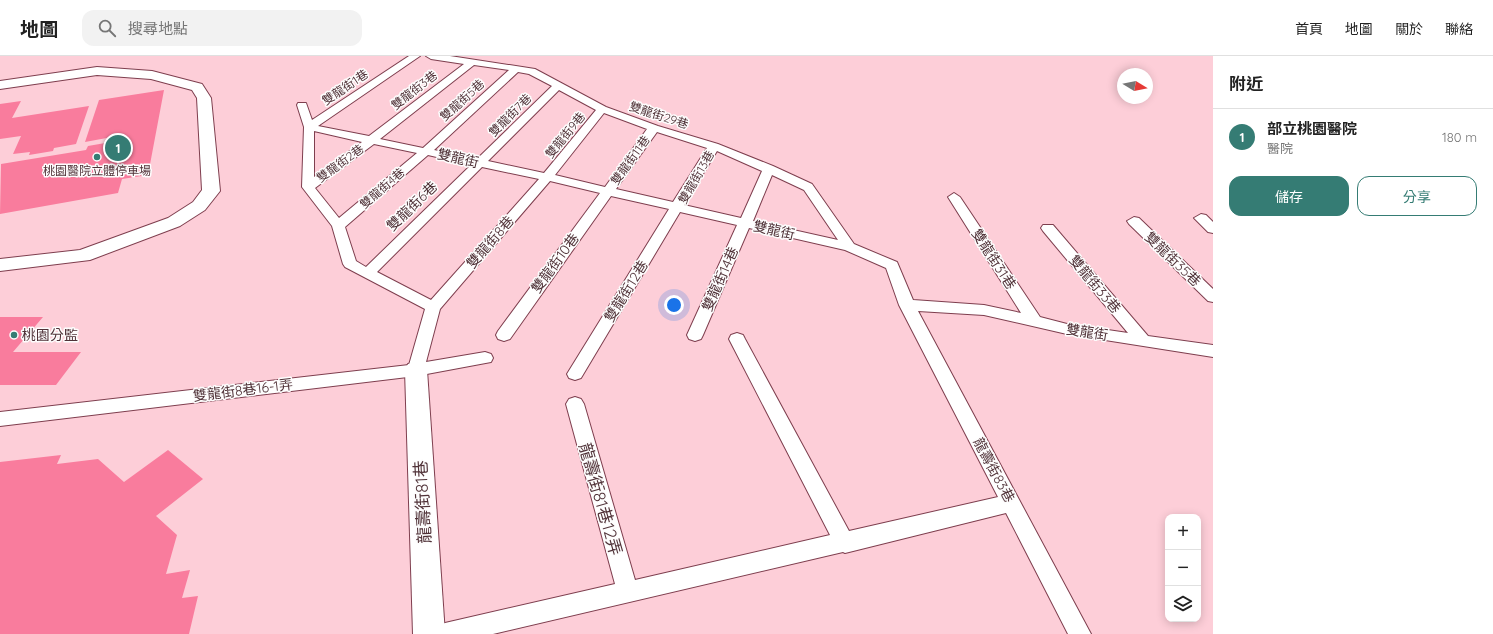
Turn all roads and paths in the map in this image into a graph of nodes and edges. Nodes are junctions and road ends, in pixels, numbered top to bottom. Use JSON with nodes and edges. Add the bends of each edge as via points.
{"nodes":[{"id":1,"x":415,"y":56,"type":"edge"},
{"id":2,"x":431,"y":56,"type":"edge"},
{"id":3,"x":472,"y":62,"type":"junction"},
{"id":4,"x":516,"y":68,"type":"junction"},
{"id":5,"x":0,"y":84,"type":"edge"},
{"id":6,"x":558,"y":85,"type":"junction"},
{"id":7,"x":302,"y":105,"type":"dead end"},
{"id":8,"x":602,"y":109,"type":"junction"},
{"id":9,"x":309,"y":127,"type":"junction"},
{"id":10,"x":654,"y":128,"type":"junction"},
{"id":11,"x":373,"y":139,"type":"junction"},
{"id":12,"x":714,"y":146,"type":"junction"},
{"id":13,"x":426,"y":151,"type":"junction"},
{"id":14,"x":479,"y":163,"type":"junction"},
{"id":15,"x":769,"y":168,"type":"junction"},
{"id":16,"x":547,"y":177,"type":"junction"},
{"id":17,"x":308,"y":187,"type":"junction"},
{"id":18,"x":607,"y":192,"type":"junction"},
{"id":19,"x":954,"y":197,"type":"dead end"},
{"id":20,"x":677,"y":208,"type":"junction"},
{"id":21,"x":1201,"y":218,"type":"dead end"},
{"id":22,"x":1134,"y":220,"type":"dead end"},
{"id":23,"x":745,"y":223,"type":"junction"},
{"id":24,"x":338,"y":226,"type":"junction"},
{"id":25,"x":1048,"y":228,"type":"dead end"},
{"id":26,"x":1213,"y":230,"type":"edge"},
{"id":27,"x":849,"y":247,"type":"junction"},
{"id":28,"x":0,"y":265,"type":"edge"},
{"id":29,"x":368,"y":273,"type":"junction"},
{"id":30,"x":1213,"y":297,"type":"edge"},
{"id":31,"x":908,"y":305,"type":"junction"},
{"id":32,"x":433,"y":307,"type":"junction"},
{"id":33,"x":1034,"y":321,"type":"junction"},
{"id":34,"x":504,"y":335,"type":"dead end"},
{"id":35,"x":695,"y":335,"type":"dead end"},
{"id":36,"x":737,"y":339,"type":"dead end"},
{"id":37,"x":1143,"y":340,"type":"junction"},
{"id":38,"x":1213,"y":351,"type":"edge"},
{"id":39,"x":485,"y":358,"type":"dead end"},
{"id":40,"x":416,"y":370,"type":"junction"},
{"id":41,"x":575,"y":374,"type":"dead end"},
{"id":42,"x":575,"y":404,"type":"dead end"},
{"id":43,"x":0,"y":419,"type":"edge"},
{"id":44,"x":1012,"y":503,"type":"junction"},
{"id":45,"x":845,"y":543,"type":"junction"},
{"id":46,"x":628,"y":593,"type":"junction"},
{"id":47,"x":429,"y":634,"type":"edge"},
{"id":48,"x":445,"y":634,"type":"edge"},
{"id":49,"x":1080,"y":634,"type":"edge"}],
"edges":[{"from":1,"to":9,"type":"lane","name":"雙龍街1巷"},
{"from":2,"to":3,"type":"lane","name":"雙龍街29巷"},
{"from":3,"to":4,"type":"lane","name":"雙龍街29巷"},
{"from":3,"to":11,"type":"lane","name":"雙龍街3巷"},
{"from":4,"to":6,"type":"lane","name":"雙龍街29巷","via":[[532,71]]},
{"from":4,"to":13,"type":"lane","name":"雙龍街5巷"},
{"from":5,"to":28,"type":"street","via":[[97,71],[152,75],[198,88],[204,98],[211,191],[199,206],[174,222],[82,256]]},
{"from":6,"to":8,"type":"lane","name":"雙龍街29巷"},
{"from":6,"to":14,"type":"lane","name":"雙龍街7巷"},
{"from":7,"to":9,"type":"lane"},
{"from":8,"to":10,"type":"lane","name":"雙龍街29巷"},
{"from":8,"to":16,"type":"lane","name":"雙龍街9巷"},
{"from":9,"to":11,"type":"lane","name":"雙龍街"},
{"from":9,"to":17,"type":"lane"},
{"from":10,"to":12,"type":"lane","name":"雙龍街29巷"},
{"from":10,"to":18,"type":"lane","name":"雙龍街11巷"},
{"from":11,"to":13,"type":"lane","name":"雙龍街"},
{"from":11,"to":17,"type":"lane","name":"雙龍街2巷"},
{"from":12,"to":15,"type":"lane","name":"雙龍街29巷"},
{"from":12,"to":20,"type":"lane","name":"雙龍街13巷"},
{"from":13,"to":14,"type":"lane","name":"雙龍街"},
{"from":13,"to":24,"type":"lane","name":"雙龍街4巷"},
{"from":14,"to":16,"type":"lane","name":"雙龍街"},
{"from":14,"to":29,"type":"lane","name":"雙龍街6巷"},
{"from":15,"to":23,"type":"lane","name":"雙龍街14巷"},
{"from":15,"to":27,"type":"lane","name":"雙龍街29巷","via":[[808,187]]},
{"from":16,"to":18,"type":"lane","name":"雙龍街"},
{"from":16,"to":32,"type":"lane","name":"雙龍街8巷"},
{"from":17,"to":24,"type":"lane"},
{"from":18,"to":20,"type":"lane","name":"雙龍街"},
{"from":18,"to":34,"type":"lane","name":"雙龍街10巷"},
{"from":19,"to":33,"type":"lane","name":"雙龍街31巷"},
{"from":20,"to":23,"type":"lane","name":"雙龍街"},
{"from":20,"to":41,"type":"lane","name":"雙龍街12巷"},
{"from":21,"to":26,"type":"lane"},
{"from":22,"to":30,"type":"lane","name":"雙龍街35巷"},
{"from":23,"to":27,"type":"lane","name":"雙龍街"},
{"from":23,"to":35,"type":"lane","name":"雙龍街14巷"},
{"from":24,"to":29,"type":"lane","via":[[350,264]]},
{"from":25,"to":37,"type":"lane","name":"雙龍街33巷"},
{"from":27,"to":31,"type":"lane","name":"雙龍街","via":[[892,265]]},
{"from":29,"to":32,"type":"lane"},
{"from":31,"to":33,"type":"lane","name":"雙龍街","via":[[984,310]]},
{"from":31,"to":44,"type":"lane","name":"龍壽街83巷"},
{"from":32,"to":40,"type":"lane"},
{"from":33,"to":37,"type":"lane","name":"雙龍街","via":[[1067,329]]},
{"from":36,"to":45,"type":"lane"},
{"from":37,"to":38,"type":"lane","name":"雙龍街"},
{"from":39,"to":40,"type":"lane","name":"雙龍街8巷16-1弄"},
{"from":40,"to":43,"type":"lane","name":"雙龍街8巷16-1弄"},
{"from":40,"to":47,"type":"street","name":"龍壽街81巷"},
{"from":42,"to":46,"type":"lane","name":"龍壽街81巷12弄"},
{"from":44,"to":45,"type":"lane"},
{"from":44,"to":49,"type":"lane","name":"龍壽街83巷"},
{"from":45,"to":46,"type":"lane"},
{"from":46,"to":48,"type":"lane"}]}
